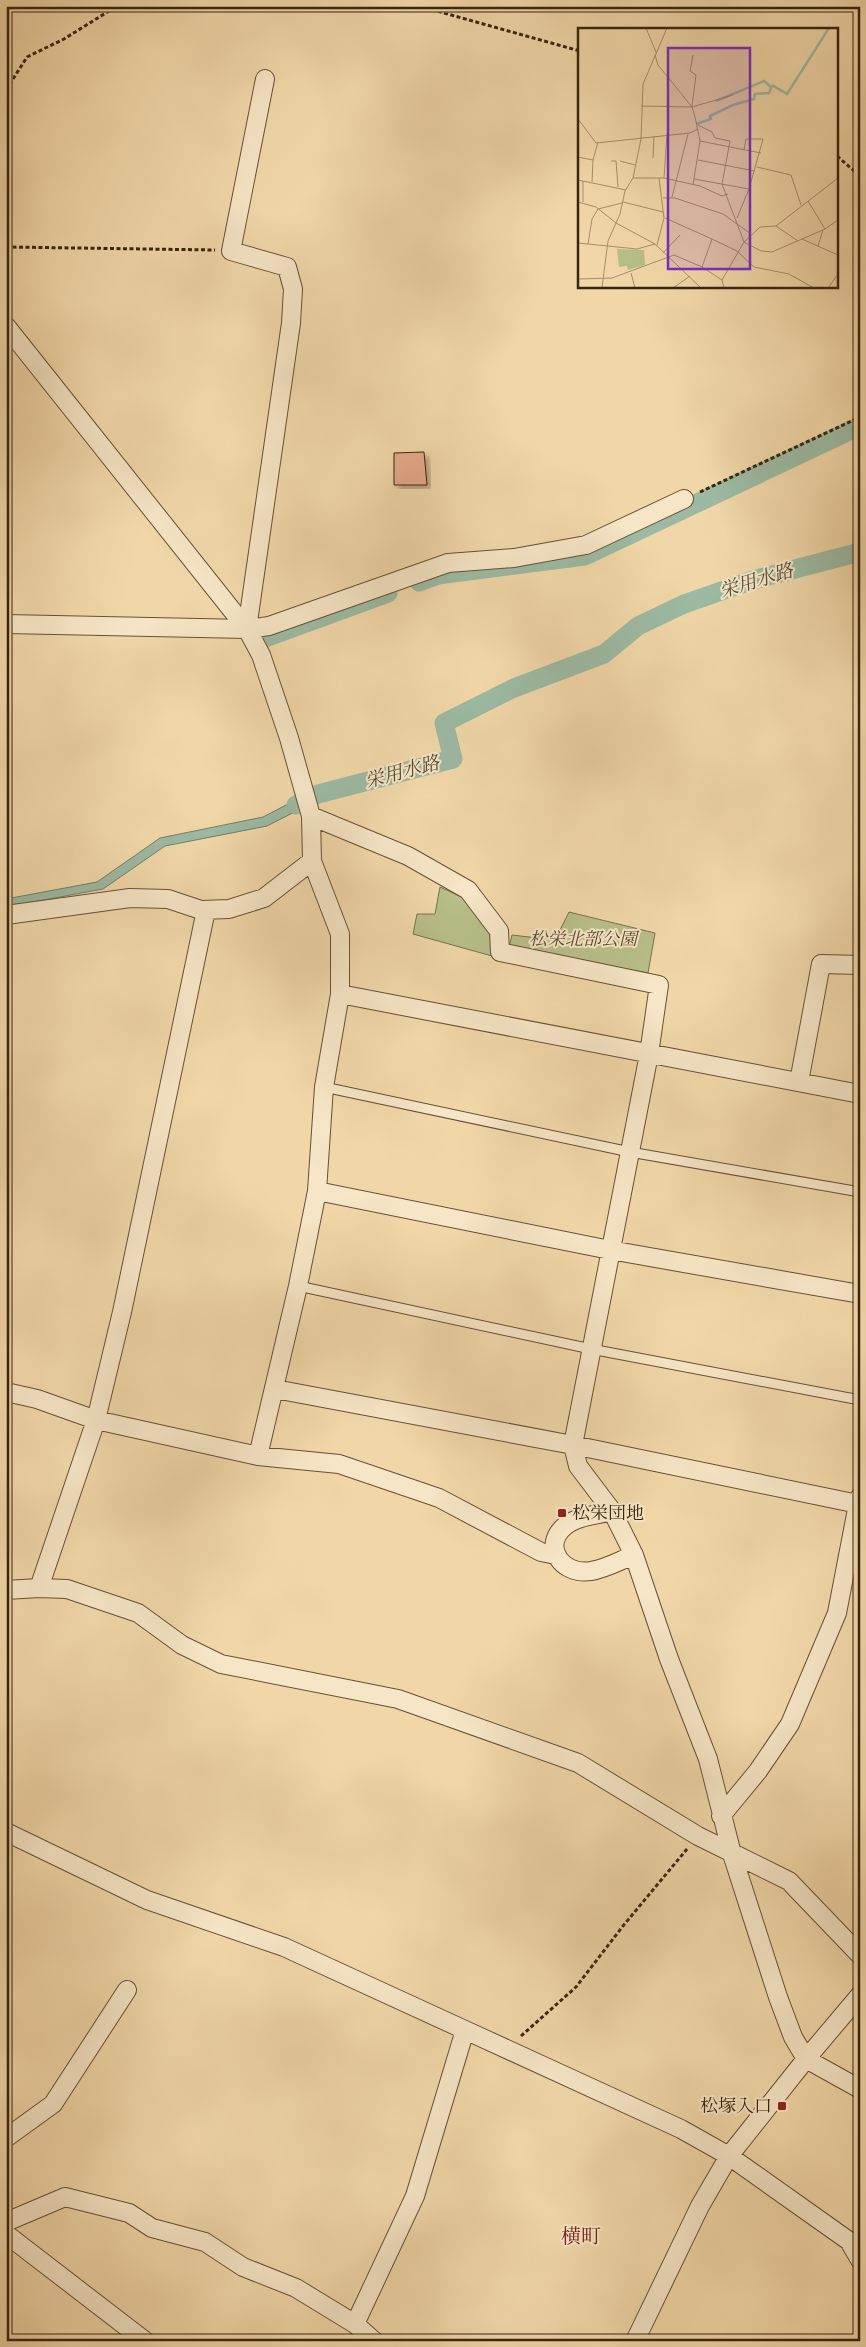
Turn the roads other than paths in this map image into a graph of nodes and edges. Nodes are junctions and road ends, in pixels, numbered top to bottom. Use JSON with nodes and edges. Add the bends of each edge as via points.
{"nodes":[{"id":1,"x":265,"y":79,"type":"dead end"},
{"id":2,"x":6,"y":326,"type":"edge"},
{"id":3,"x":684,"y":499,"type":"road end"},
{"id":4,"x":6,"y":624,"type":"edge"},
{"id":5,"x":247,"y":629,"type":"junction"},
{"id":6,"x":311,"y":816,"type":"junction"},
{"id":7,"x":312,"y":861,"type":"junction"},
{"id":8,"x":206,"y":910,"type":"junction"},
{"id":9,"x":6,"y":915,"type":"edge"},
{"id":10,"x":860,"y":965,"type":"edge"},
{"id":11,"x":340,"y":994,"type":"junction"},
{"id":12,"x":649,"y":1054,"type":"junction"},
{"id":13,"x":799,"y":1082,"type":"junction"},
{"id":14,"x":324,"y":1087,"type":"junction"},
{"id":15,"x":860,"y":1094,"type":"edge"},
{"id":16,"x":630,"y":1152,"type":"junction"},
{"id":17,"x":317,"y":1191,"type":"junction"},
{"id":18,"x":860,"y":1192,"type":"edge"},
{"id":19,"x":610,"y":1250,"type":"junction"},
{"id":20,"x":298,"y":1286,"type":"junction"},
{"id":21,"x":860,"y":1294,"type":"edge"},
{"id":22,"x":591,"y":1349,"type":"junction"},
{"id":23,"x":275,"y":1389,"type":"junction"},
{"id":24,"x":6,"y":1392,"type":"edge"},
{"id":25,"x":860,"y":1400,"type":"edge"},
{"id":26,"x":96,"y":1420,"type":"junction"},
{"id":27,"x":573,"y":1445,"type":"junction"},
{"id":28,"x":258,"y":1456,"type":"junction"},
{"id":29,"x":859,"y":1500,"type":"edge"},
{"id":30,"x":612,"y":1511,"type":"junction"},
{"id":31,"x":556,"y":1555,"type":"junction"},
{"id":32,"x":634,"y":1555,"type":"junction"},
{"id":33,"x":39,"y":1588,"type":"junction"},
{"id":34,"x":6,"y":1590,"type":"edge"},
{"id":35,"x":721,"y":1816,"type":"junction"},
{"id":36,"x":6,"y":1832,"type":"edge"},
{"id":37,"x":732,"y":1854,"type":"junction"},
{"id":38,"x":860,"y":1955,"type":"edge"},
{"id":39,"x":126,"y":1990,"type":"dead end"},
{"id":40,"x":860,"y":1995,"type":"edge"},
{"id":41,"x":465,"y":2030,"type":"junction"},
{"id":42,"x":806,"y":2059,"type":"junction"},
{"id":43,"x":860,"y":2088,"type":"edge"},
{"id":44,"x":6,"y":2138,"type":"edge"},
{"id":45,"x":729,"y":2156,"type":"junction"},
{"id":46,"x":6,"y":2222,"type":"edge"},
{"id":47,"x":6,"y":2234,"type":"edge"},
{"id":48,"x":860,"y":2260,"type":"edge"},
{"id":49,"x":355,"y":2324,"type":"junction"},
{"id":50,"x":145,"y":2341,"type":"edge"},
{"id":51,"x":374,"y":2341,"type":"edge"},
{"id":52,"x":635,"y":2341,"type":"edge"}],
"edges":[{"from":1,"to":5,"type":"street","via":[[231,251],[287,267],[293,289]]},
{"from":2,"to":5,"type":"street"},
{"from":3,"to":5,"type":"street","via":[[586,545],[514,558],[448,563],[269,626]]},
{"from":4,"to":5,"type":"street"},
{"from":5,"to":6,"type":"street","via":[[261,655]]},
{"from":6,"to":7,"type":"street"},
{"from":6,"to":12,"type":"street","via":[[408,856],[468,890],[498,931],[500,952],[659,985]]},
{"from":7,"to":8,"type":"street","via":[[264,898],[229,909]]},
{"from":7,"to":11,"type":"street","via":[[340,934]]},
{"from":8,"to":9,"type":"street","via":[[168,900],[130,898]]},
{"from":8,"to":26,"type":"street","via":[[122,1312]]},
{"from":10,"to":13,"type":"street","via":[[821,964]]},
{"from":11,"to":12,"type":"street"},
{"from":11,"to":14,"type":"street"},
{"from":12,"to":13,"type":"street"},
{"from":12,"to":16,"type":"street"},
{"from":13,"to":15,"type":"street"},
{"from":14,"to":16,"type":"lane"},
{"from":14,"to":17,"type":"street"},
{"from":16,"to":18,"type":"lane"},
{"from":16,"to":19,"type":"street"},
{"from":17,"to":19,"type":"street"},
{"from":17,"to":20,"type":"street"},
{"from":19,"to":21,"type":"street"},
{"from":19,"to":22,"type":"street"},
{"from":20,"to":22,"type":"lane"},
{"from":20,"to":23,"type":"street"},
{"from":22,"to":25,"type":"lane"},
{"from":22,"to":27,"type":"street"},
{"from":23,"to":27,"type":"street"},
{"from":23,"to":28,"type":"street"},
{"from":24,"to":26,"type":"street","via":[[37,1399]]},
{"from":26,"to":28,"type":"street"},
{"from":26,"to":33,"type":"street"},
{"from":27,"to":29,"type":"street"},
{"from":27,"to":30,"type":"street","via":[[578,1466]]},
{"from":28,"to":31,"type":"street","via":[[339,1464],[439,1498],[541,1552]]},
{"from":29,"to":35,"type":"street","via":[[837,1613],[790,1724],[758,1771]]},
{"from":30,"to":31,"type":"street","via":[[573,1520],[563,1527]]},
{"from":30,"to":32,"type":"street"},
{"from":31,"to":32,"type":"street","via":[[561,1564],[579,1572],[592,1571]]},
{"from":32,"to":35,"type":"street","via":[[708,1759]]},
{"from":33,"to":34,"type":"street"},
{"from":33,"to":37,"type":"street","via":[[67,1589],[138,1613],[182,1645],[222,1664],[398,1699],[578,1763]]},
{"from":35,"to":37,"type":"street"},
{"from":36,"to":41,"type":"street","via":[[147,1900],[284,1947]]},
{"from":37,"to":38,"type":"street","via":[[789,1881]]},
{"from":37,"to":42,"type":"street","via":[[778,1997]]},
{"from":39,"to":44,"type":"street","via":[[54,2104]]},
{"from":40,"to":42,"type":"street"},
{"from":41,"to":45,"type":"street","via":[[681,2129]]},
{"from":41,"to":49,"type":"street","via":[[414,2196]]},
{"from":42,"to":43,"type":"street"},
{"from":42,"to":45,"type":"street"},
{"from":45,"to":48,"type":"street","via":[[849,2241]]},
{"from":45,"to":52,"type":"street","via":[[700,2206]]},
{"from":46,"to":49,"type":"street","via":[[65,2197],[129,2212],[152,2228],[205,2242],[243,2267],[296,2288]]},
{"from":47,"to":50,"type":"street"},
{"from":49,"to":51,"type":"street"}]}
